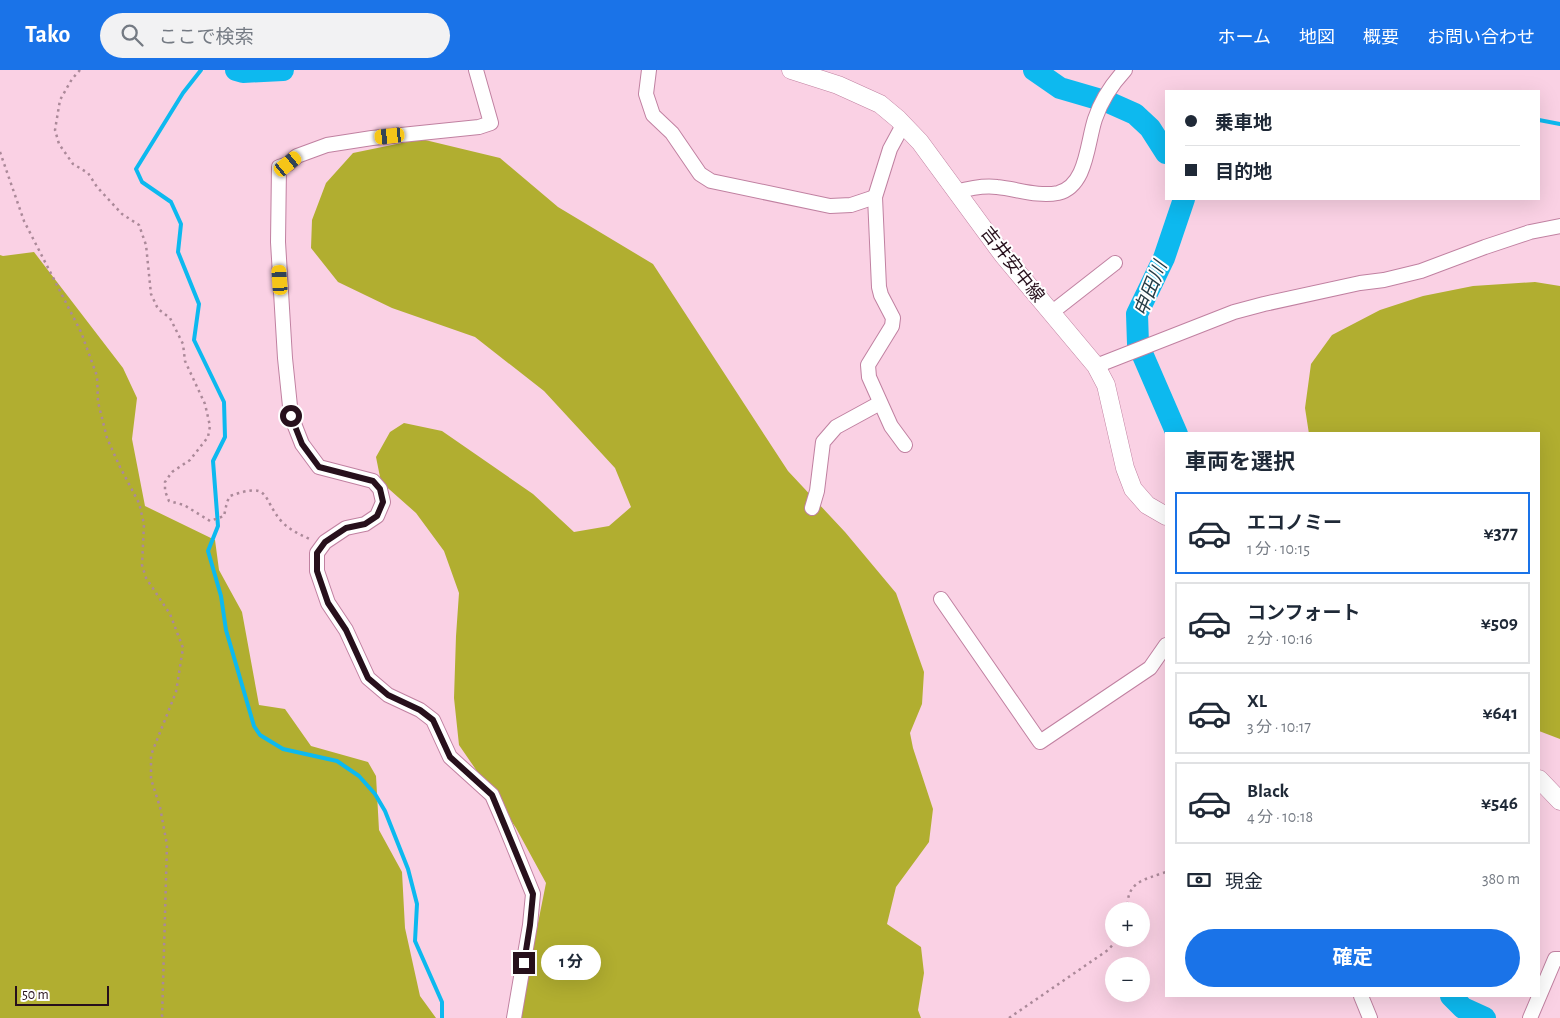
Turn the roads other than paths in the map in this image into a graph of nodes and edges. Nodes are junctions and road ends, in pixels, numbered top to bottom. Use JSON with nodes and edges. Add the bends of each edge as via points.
{"nodes":[{"id":1,"x":476,"y":70,"type":"edge"},
{"id":2,"x":649,"y":70,"type":"edge"},
{"id":3,"x":791,"y":70,"type":"edge"},
{"id":4,"x":1125,"y":70,"type":"edge"},
{"id":5,"x":903,"y":125,"type":"junction"},
{"id":6,"x":956,"y":192,"type":"junction"},
{"id":7,"x":875,"y":197,"type":"junction"},
{"id":8,"x":1560,"y":226,"type":"edge"},
{"id":9,"x":1115,"y":263,"type":"dead end"},
{"id":10,"x":1051,"y":313,"type":"junction"},
{"id":11,"x":1096,"y":366,"type":"junction"},
{"id":12,"x":880,"y":403,"type":"junction"},
{"id":13,"x":905,"y":446,"type":"dead end"},
{"id":14,"x":812,"y":508,"type":"dead end"},
{"id":15,"x":1165,"y":515,"type":"edge"},
{"id":16,"x":941,"y":599,"type":"dead end"},
{"id":17,"x":1165,"y":646,"type":"edge"},
{"id":18,"x":1540,"y":780,"type":"edge"},
{"id":19,"x":1560,"y":801,"type":"edge"},
{"id":20,"x":1560,"y":959,"type":"edge"},
{"id":21,"x":1540,"y":993,"type":"edge"},
{"id":22,"x":1360,"y":997,"type":"edge"},
{"id":23,"x":1538,"y":997,"type":"edge"},
{"id":24,"x":1531,"y":1014,"type":"edge"},
{"id":25,"x":514,"y":1018,"type":"edge"},
{"id":26,"x":1370,"y":1018,"type":"edge"}],
"edges":[{"from":1,"to":25,"type":"street","via":[[491,123],[327,145],[279,167],[278,242],[291,416],[302,444],[319,467],[373,481],[380,489],[383,502],[377,516],[365,524],[346,528],[325,542],[317,553],[317,571],[328,603],[346,630],[368,678],[388,695],[433,720],[450,757],[492,795],[533,894]]},
{"from":2,"to":7,"type":"street","via":[[646,94],[653,115],[672,133],[700,174],[711,181],[830,206],[851,205]]},
{"from":3,"to":5,"type":"main road","name":"吉井安中線","via":[[838,85],[880,104]]},
{"from":4,"to":6,"type":"street","via":[[1100,108],[1080,176],[1072,186],[1043,194],[996,187]]},
{"from":5,"to":6,"type":"main road","name":"吉井安中線","via":[[920,142]]},
{"from":5,"to":7,"type":"street","via":[[890,149]]},
{"from":6,"to":10,"type":"main road","name":"吉井安中線"},
{"from":7,"to":12,"type":"street","via":[[879,287],[894,318],[868,365],[868,377]]},
{"from":8,"to":11,"type":"street","via":[[1530,232],[1421,271],[1241,310]]},
{"from":9,"to":10,"type":"street"},
{"from":10,"to":11,"type":"main road","name":"吉井安中線"},
{"from":11,"to":15,"type":"main road","name":"吉井安中線","via":[[1106,386],[1133,489],[1147,506]]},
{"from":12,"to":13,"type":"street"},
{"from":12,"to":14,"type":"street","via":[[836,427],[823,442]]},
{"from":16,"to":17,"type":"street","via":[[1040,742],[1150,668]]},
{"from":18,"to":19,"type":"main road"},
{"from":20,"to":21,"type":"street","via":[[1555,959]]},
{"from":22,"to":26,"type":"street"},
{"from":23,"to":24,"type":"street"}]}
